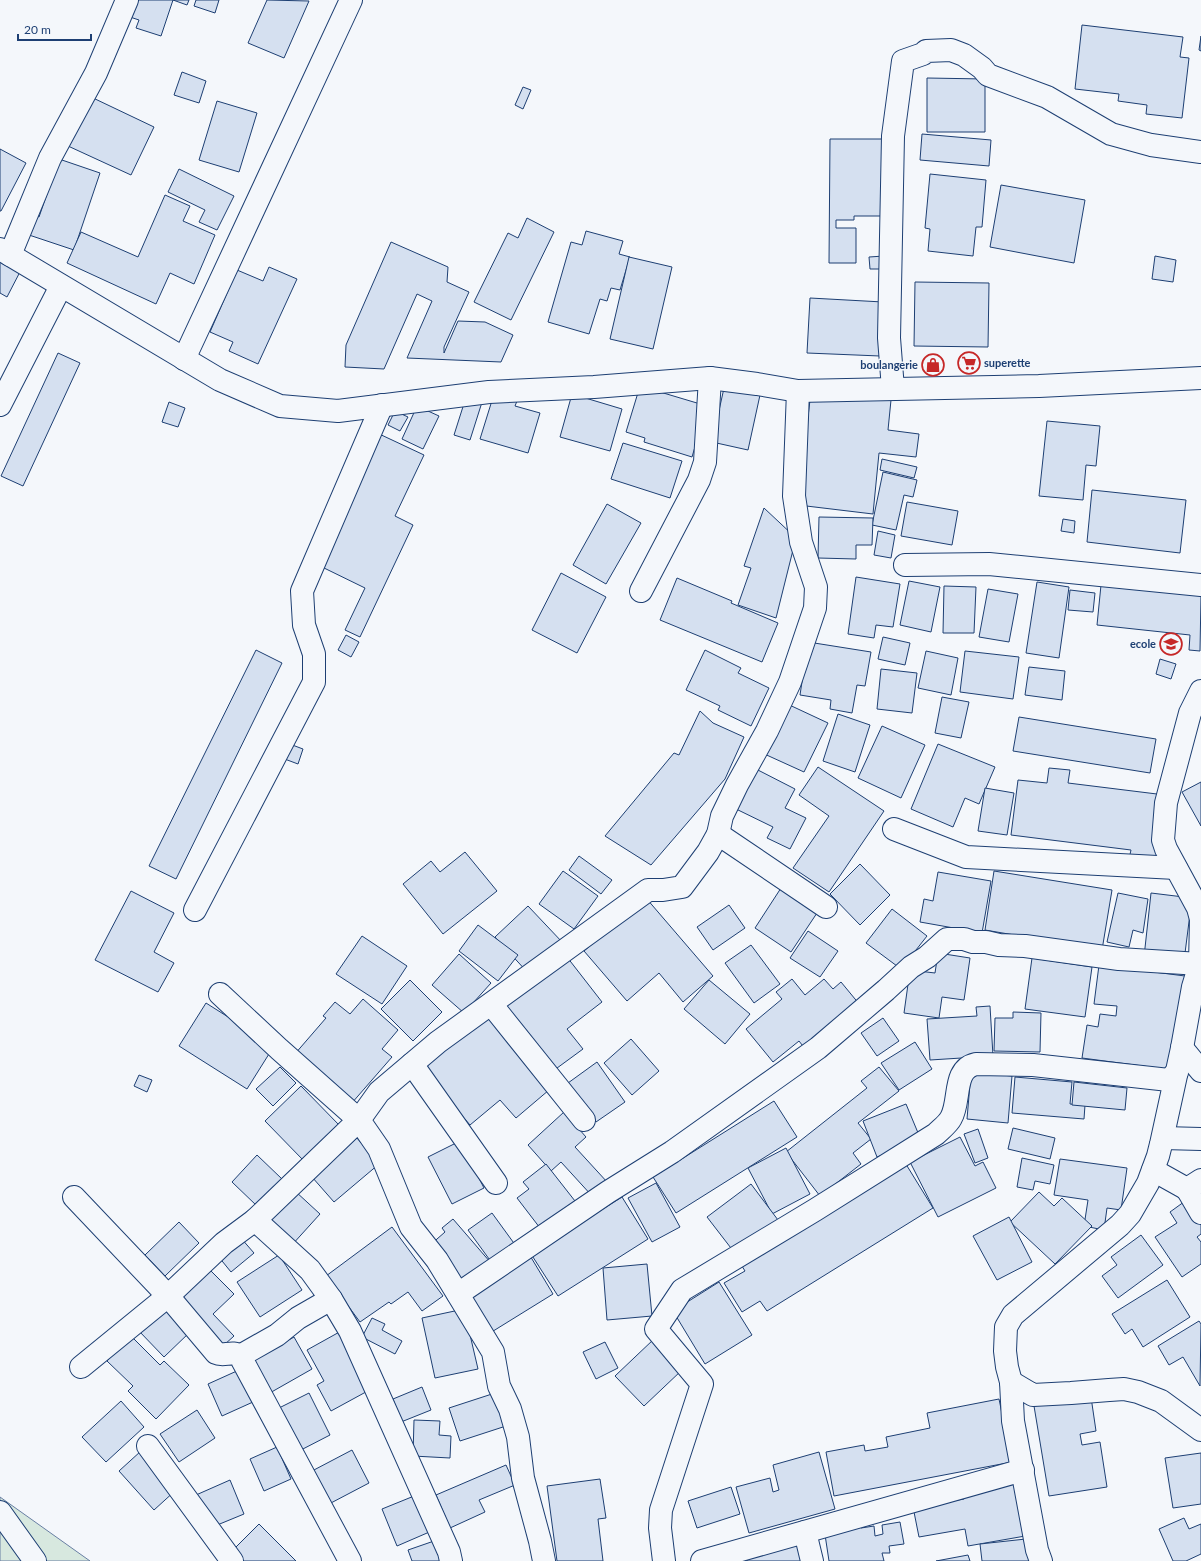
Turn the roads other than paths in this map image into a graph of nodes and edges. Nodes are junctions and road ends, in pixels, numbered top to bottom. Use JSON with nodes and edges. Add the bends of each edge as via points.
{"nodes":[{"id":1,"x":127,"y":0,"type":"edge"},
{"id":2,"x":351,"y":0,"type":"edge"},
{"id":3,"x":1201,"y":152,"type":"edge"},
{"id":4,"x":5,"y":252,"type":"edge"},
{"id":5,"x":61,"y":286,"type":"junction"},
{"id":6,"x":184,"y":359,"type":"junction"},
{"id":7,"x":710,"y":378,"type":"junction"},
{"id":8,"x":1201,"y":378,"type":"edge"},
{"id":9,"x":893,"y":389,"type":"junction"},
{"id":10,"x":798,"y":391,"type":"junction"},
{"id":11,"x":0,"y":405,"type":"edge"},
{"id":12,"x":382,"y":405,"type":"junction"},
{"id":13,"x":905,"y":565,"type":"dead end"},
{"id":14,"x":1201,"y":585,"type":"edge"},
{"id":15,"x":641,"y":591,"type":"dead end"},
{"id":16,"x":1201,"y":691,"type":"edge"},
{"id":17,"x":894,"y":829,"type":"dead end"},
{"id":18,"x":718,"y":834,"type":"junction"},
{"id":19,"x":1180,"y":875,"type":"junction"},
{"id":20,"x":1201,"y":896,"type":"edge"},
{"id":21,"x":826,"y":907,"type":"dead end"},
{"id":22,"x":196,"y":910,"type":"dead end"},
{"id":23,"x":1200,"y":964,"type":"junction"},
{"id":24,"x":220,"y":994,"type":"dead end"},
{"id":25,"x":491,"y":1004,"type":"junction"},
{"id":26,"x":1182,"y":1048,"type":"junction"},
{"id":27,"x":412,"y":1064,"type":"junction"},
{"id":28,"x":1201,"y":1071,"type":"edge"},
{"id":29,"x":1177,"y":1072,"type":"junction"},
{"id":30,"x":359,"y":1120,"type":"junction"},
{"id":31,"x":584,"y":1120,"type":"dead end"},
{"id":32,"x":1163,"y":1138,"type":"junction"},
{"id":33,"x":1201,"y":1139,"type":"edge"},
{"id":34,"x":1153,"y":1170,"type":"junction"},
{"id":35,"x":496,"y":1183,"type":"dead end"},
{"id":36,"x":1194,"y":1185,"type":"edge"},
{"id":37,"x":74,"y":1197,"type":"dead end"},
{"id":38,"x":1201,"y":1213,"type":"edge"},
{"id":39,"x":255,"y":1220,"type":"junction"},
{"id":40,"x":458,"y":1294,"type":"junction"},
{"id":41,"x":168,"y":1296,"type":"junction"},
{"id":42,"x":331,"y":1299,"type":"junction"},
{"id":43,"x":240,"y":1356,"type":"junction"},
{"id":44,"x":81,"y":1367,"type":"dead end"},
{"id":45,"x":1011,"y":1382,"type":"junction"},
{"id":46,"x":1201,"y":1430,"type":"edge"},
{"id":47,"x":148,"y":1446,"type":"dead end"},
{"id":48,"x":1023,"y":1470,"type":"junction"},
{"id":49,"x":0,"y":1512,"type":"edge"},
{"id":50,"x":805,"y":1532,"type":"junction"},
{"id":51,"x":35,"y":1561,"type":"edge"},
{"id":52,"x":232,"y":1561,"type":"edge"},
{"id":53,"x":350,"y":1561,"type":"edge"},
{"id":54,"x":451,"y":1561,"type":"edge"},
{"id":55,"x":544,"y":1561,"type":"edge"},
{"id":56,"x":664,"y":1561,"type":"edge"},
{"id":57,"x":702,"y":1561,"type":"edge"},
{"id":58,"x":812,"y":1561,"type":"edge"},
{"id":59,"x":1041,"y":1561,"type":"edge"}],
"edges":[{"from":1,"to":4,"type":"street","via":[[96,73],[50,158]]},
{"from":2,"to":6,"type":"street"},
{"from":3,"to":9,"type":"street","via":[[1151,145],[1111,134],[1046,97],[988,75],[982,68],[951,50],[931,50],[903,62],[893,136],[890,338]]},
{"from":4,"to":5,"type":"street"},
{"from":5,"to":6,"type":"street"},
{"from":5,"to":11,"type":"street"},
{"from":6,"to":12,"type":"street","via":[[220,380],[280,406],[338,411]]},
{"from":7,"to":10,"type":"street"},
{"from":7,"to":12,"type":"street","via":[[594,388],[488,392]]},
{"from":7,"to":15,"type":"street","via":[[705,462],[699,480]]},
{"from":8,"to":9,"type":"street","via":[[1039,386]]},
{"from":9,"to":10,"type":"street"},
{"from":10,"to":18,"type":"street","via":[[794,496],[800,542],[816,587],[815,608],[790,682],[722,816]]},
{"from":12,"to":22,"type":"street","via":[[302,591],[304,625],[314,654],[314,682]]},
{"from":13,"to":14,"type":"street","via":[[989,564]]},
{"from":16,"to":19,"type":"street","via":[[1190,713],[1166,803],[1163,840]]},
{"from":17,"to":19,"type":"street","via":[[966,856]]},
{"from":18,"to":21,"type":"street"},
{"from":18,"to":25,"type":"street","via":[[708,852],[682,886],[648,890]]},
{"from":19,"to":20,"type":"street"},
{"from":19,"to":23,"type":"street","via":[[1198,908],[1201,919]]},
{"from":23,"to":26,"type":"street","via":[[1193,987]]},
{"from":23,"to":40,"type":"street","via":[[1118,959],[1025,946],[999,946],[964,938],[947,939],[910,967],[818,1048],[672,1152],[608,1192]]},
{"from":24,"to":30,"type":"street"},
{"from":25,"to":27,"type":"street"},
{"from":25,"to":31,"type":"street"},
{"from":26,"to":28,"type":"street"},
{"from":26,"to":29,"type":"street"},
{"from":27,"to":30,"type":"street","via":[[379,1092]]},
{"from":27,"to":35,"type":"street"},
{"from":29,"to":32,"type":"street"},
{"from":29,"to":56,"type":"street","via":[[1169,1080],[1033,1065],[968,1066],[962,1073],[952,1117],[933,1137],[682,1290],[656,1329],[702,1384],[661,1510],[660,1528]]},
{"from":30,"to":39,"type":"street"},
{"from":30,"to":40,"type":"street","via":[[379,1149],[411,1227],[437,1260]]},
{"from":32,"to":33,"type":"street"},
{"from":32,"to":34,"type":"street"},
{"from":34,"to":36,"type":"street"},
{"from":34,"to":45,"type":"street","via":[[1137,1204],[1120,1225],[1010,1319],[1006,1327],[1005,1343]]},
{"from":36,"to":38,"type":"street"},
{"from":37,"to":41,"type":"street"},
{"from":39,"to":41,"type":"street","via":[[224,1243]]},
{"from":39,"to":42,"type":"street","via":[[310,1270]]},
{"from":40,"to":55,"type":"street","via":[[493,1352],[500,1386],[518,1437],[523,1478]]},
{"from":41,"to":43,"type":"street","via":[[216,1353],[222,1355],[233,1352]]},
{"from":41,"to":44,"type":"street"},
{"from":42,"to":43,"type":"street"},
{"from":42,"to":54,"type":"street","via":[[350,1331]]},
{"from":43,"to":53,"type":"street"},
{"from":45,"to":46,"type":"street","via":[[1033,1395],[1124,1389],[1138,1392],[1161,1401]]},
{"from":45,"to":48,"type":"street","via":[[1013,1420]]},
{"from":47,"to":52,"type":"street"},
{"from":48,"to":50,"type":"street"},
{"from":48,"to":59,"type":"street"},
{"from":49,"to":51,"type":"street"},
{"from":50,"to":57,"type":"street"},
{"from":50,"to":58,"type":"street"}]}
